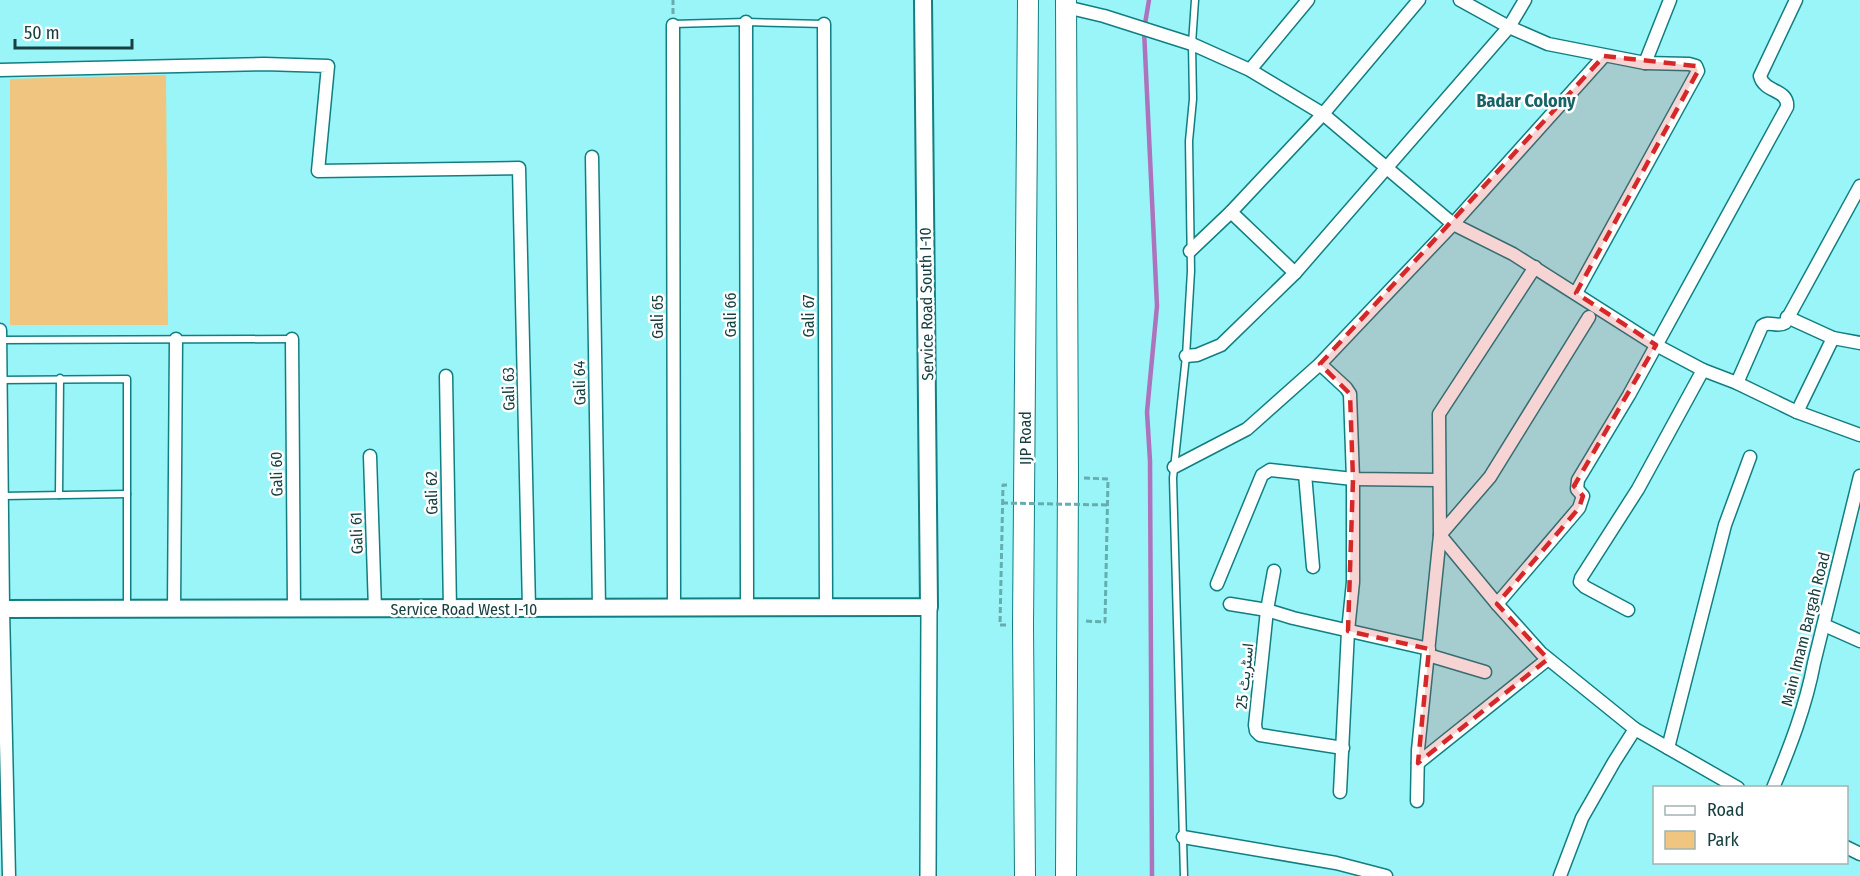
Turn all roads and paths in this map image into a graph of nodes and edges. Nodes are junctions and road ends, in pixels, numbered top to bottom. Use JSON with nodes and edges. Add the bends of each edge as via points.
{"nodes":[{"id":1,"x":923,"y":0,"type":"edge"},
{"id":2,"x":1028,"y":0,"type":"edge"},
{"id":3,"x":1195,"y":0,"type":"edge"},
{"id":4,"x":1308,"y":0,"type":"edge"},
{"id":5,"x":1419,"y":0,"type":"edge"},
{"id":6,"x":1460,"y":0,"type":"edge"},
{"id":7,"x":1525,"y":0,"type":"edge"},
{"id":8,"x":1670,"y":0,"type":"edge"},
{"id":9,"x":1796,"y":0,"type":"edge"},
{"id":10,"x":1066,"y":4,"type":"edge"},
{"id":11,"x":746,"y":22,"type":"junction"},
{"id":12,"x":673,"y":24,"type":"joint"},
{"id":13,"x":824,"y":24,"type":"joint"},
{"id":14,"x":1509,"y":27,"type":"junction"},
{"id":15,"x":1192,"y":44,"type":"junction"},
{"id":16,"x":1604,"y":56,"type":"junction"},
{"id":17,"x":1645,"y":63,"type":"junction"},
{"id":18,"x":0,"y":70,"type":"edge"},
{"id":19,"x":1250,"y":70,"type":"junction"},
{"id":20,"x":1323,"y":114,"type":"junction"},
{"id":21,"x":592,"y":157,"type":"dead end"},
{"id":22,"x":1386,"y":169,"type":"junction"},
{"id":23,"x":1860,"y":186,"type":"edge"},
{"id":24,"x":1231,"y":212,"type":"junction"},
{"id":25,"x":1453,"y":224,"type":"junction"},
{"id":26,"x":1190,"y":251,"type":"junction"},
{"id":27,"x":1535,"y":267,"type":"junction"},
{"id":28,"x":1295,"y":273,"type":"junction"},
{"id":29,"x":1576,"y":293,"type":"junction"},
{"id":30,"x":1590,"y":317,"type":"dead end"},
{"id":31,"x":1787,"y":317,"type":"junction"},
{"id":32,"x":0,"y":330,"type":"edge"},
{"id":33,"x":1833,"y":338,"type":"junction"},
{"id":34,"x":176,"y":339,"type":"junction"},
{"id":35,"x":292,"y":339,"type":"joint"},
{"id":36,"x":0,"y":340,"type":"edge"},
{"id":37,"x":1860,"y":343,"type":"edge"},
{"id":38,"x":1656,"y":345,"type":"junction"},
{"id":39,"x":1186,"y":356,"type":"junction"},
{"id":40,"x":1320,"y":364,"type":"junction"},
{"id":41,"x":1703,"y":370,"type":"junction"},
{"id":42,"x":446,"y":376,"type":"dead end"},
{"id":43,"x":60,"y":378,"type":"junction"},
{"id":44,"x":0,"y":380,"type":"edge"},
{"id":45,"x":1737,"y":383,"type":"junction"},
{"id":46,"x":1797,"y":412,"type":"junction"},
{"id":47,"x":1860,"y":435,"type":"edge"},
{"id":48,"x":370,"y":456,"type":"dead end"},
{"id":49,"x":1750,"y":458,"type":"dead end"},
{"id":50,"x":1174,"y":467,"type":"junction"},
{"id":51,"x":1305,"y":474,"type":"junction"},
{"id":52,"x":1860,"y":476,"type":"edge"},
{"id":53,"x":1068,"y":478,"type":"junction"},
{"id":54,"x":1353,"y":479,"type":"junction"},
{"id":55,"x":1439,"y":480,"type":"junction"},
{"id":56,"x":1003,"y":485,"type":"dead end"},
{"id":57,"x":127,"y":494,"type":"junction"},
{"id":58,"x":59,"y":495,"type":"junction"},
{"id":59,"x":2,"y":496,"type":"junction"},
{"id":60,"x":1002,"y":503,"type":"junction"},
{"id":61,"x":1108,"y":505,"type":"junction"},
{"id":62,"x":1440,"y":536,"type":"junction"},
{"id":63,"x":1313,"y":567,"type":"dead end"},
{"id":64,"x":1274,"y":571,"type":"dead end"},
{"id":65,"x":1217,"y":584,"type":"dead end"},
{"id":66,"x":1230,"y":604,"type":"dead end"},
{"id":67,"x":1497,"y":604,"type":"junction"},
{"id":68,"x":826,"y":607,"type":"junction"},
{"id":69,"x":929,"y":607,"type":"junction"},
{"id":70,"x":599,"y":608,"type":"junction"},
{"id":71,"x":747,"y":608,"type":"junction"},
{"id":72,"x":1,"y":609,"type":"edge"},
{"id":73,"x":128,"y":609,"type":"junction"},
{"id":74,"x":174,"y":609,"type":"junction"},
{"id":75,"x":294,"y":609,"type":"junction"},
{"id":76,"x":375,"y":609,"type":"junction"},
{"id":77,"x":450,"y":609,"type":"junction"},
{"id":78,"x":529,"y":609,"type":"junction"},
{"id":79,"x":674,"y":609,"type":"junction"},
{"id":80,"x":1267,"y":610,"type":"junction"},
{"id":81,"x":1628,"y":610,"type":"dead end"},
{"id":82,"x":1105,"y":622,"type":"dead end"},
{"id":83,"x":1000,"y":625,"type":"dead end"},
{"id":84,"x":1824,"y":625,"type":"junction"},
{"id":85,"x":1348,"y":631,"type":"junction"},
{"id":86,"x":1860,"y":641,"type":"edge"},
{"id":87,"x":1429,"y":652,"type":"junction"},
{"id":88,"x":1548,"y":659,"type":"junction"},
{"id":89,"x":1485,"y":672,"type":"dead end"},
{"id":90,"x":1635,"y":729,"type":"junction"},
{"id":91,"x":1343,"y":748,"type":"junction"},
{"id":92,"x":1668,"y":748,"type":"junction"},
{"id":93,"x":1418,"y":764,"type":"junction"},
{"id":94,"x":1734,"y":786,"type":"edge"},
{"id":95,"x":1774,"y":786,"type":"edge"},
{"id":96,"x":1340,"y":792,"type":"dead end"},
{"id":97,"x":1417,"y":801,"type":"dead end"},
{"id":98,"x":1183,"y":837,"type":"junction"},
{"id":99,"x":1381,"y":875,"type":"edge"},
{"id":100,"x":9,"y":876,"type":"edge"},
{"id":101,"x":928,"y":876,"type":"edge"},
{"id":102,"x":1025,"y":876,"type":"edge"},
{"id":103,"x":1066,"y":876,"type":"edge"},
{"id":104,"x":1184,"y":876,"type":"edge"},
{"id":105,"x":1560,"y":876,"type":"edge"}],
"edges":[{"from":1,"to":69,"type":"main road","name":"Service Road South I-10"},
{"from":2,"to":102,"type":"highway","name":"IJP Road"},
{"from":3,"to":15,"type":"lane"},
{"from":4,"to":19,"type":"street"},
{"from":5,"to":20,"type":"street"},
{"from":6,"to":14,"type":"street"},
{"from":7,"to":14,"type":"street"},
{"from":8,"to":17,"type":"street"},
{"from":9,"to":38,"type":"street","via":[[1760,76],[1766,87],[1785,96],[1787,107]]},
{"from":10,"to":15,"type":"street"},
{"from":10,"to":53,"type":"highway"},
{"from":11,"to":12,"type":"lane"},
{"from":11,"to":13,"type":"lane"},
{"from":11,"to":71,"type":"street","name":"Gali 66"},
{"from":12,"to":79,"type":"street","name":"Gali 65"},
{"from":13,"to":68,"type":"street","name":"Gali 67"},
{"from":14,"to":16,"type":"street","via":[[1548,44]]},
{"from":14,"to":22,"type":"street"},
{"from":15,"to":19,"type":"street"},
{"from":15,"to":26,"type":"lane"},
{"from":16,"to":17,"type":"street"},
{"from":16,"to":25,"type":"street"},
{"from":17,"to":29,"type":"street","via":[[1689,64],[1698,71]]},
{"from":18,"to":78,"type":"street","name":"Gali 63","via":[[328,66],[318,171],[519,168]]},
{"from":19,"to":20,"type":"street"},
{"from":20,"to":22,"type":"street"},
{"from":20,"to":24,"type":"street"},
{"from":21,"to":70,"type":"street","name":"Gali 64"},
{"from":22,"to":25,"type":"street"},
{"from":22,"to":28,"type":"street"},
{"from":23,"to":31,"type":"street"},
{"from":24,"to":26,"type":"street"},
{"from":24,"to":28,"type":"street"},
{"from":25,"to":27,"type":"street"},
{"from":25,"to":40,"type":"street"},
{"from":26,"to":39,"type":"lane"},
{"from":27,"to":29,"type":"street"},
{"from":27,"to":55,"type":"street","via":[[1439,414]]},
{"from":28,"to":39,"type":"street","via":[[1221,345]]},
{"from":29,"to":38,"type":"street"},
{"from":30,"to":62,"type":"street","via":[[1490,477]]},
{"from":31,"to":33,"type":"street"},
{"from":31,"to":45,"type":"street","via":[[1783,325],[1768,323],[1762,327]]},
{"from":32,"to":36,"type":"street"},
{"from":33,"to":37,"type":"street"},
{"from":33,"to":46,"type":"street"},
{"from":34,"to":35,"type":"lane"},
{"from":34,"to":36,"type":"lane"},
{"from":34,"to":74,"type":"street"},
{"from":35,"to":75,"type":"street","name":"Gali 60"},
{"from":36,"to":44,"type":"street"},
{"from":38,"to":41,"type":"street"},
{"from":38,"to":67,"type":"street","via":[[1578,480],[1577,489],[1583,496],[1579,508]]},
{"from":39,"to":50,"type":"lane"},
{"from":40,"to":50,"type":"street","via":[[1247,429]]},
{"from":40,"to":54,"type":"street","via":[[1350,394]]},
{"from":41,"to":45,"type":"street"},
{"from":41,"to":81,"type":"street","via":[[1638,489],[1581,578],[1585,587]]},
{"from":42,"to":77,"type":"street","name":"Gali 62"},
{"from":43,"to":44,"type":"lane"},
{"from":43,"to":57,"type":"lane","via":[[127,379]]},
{"from":43,"to":58,"type":"lane"},
{"from":44,"to":59,"type":"street"},
{"from":45,"to":46,"type":"street"},
{"from":46,"to":47,"type":"street"},
{"from":48,"to":76,"type":"street","name":"Gali 61"},
{"from":49,"to":92,"type":"street","via":[[1725,525]]},
{"from":50,"to":98,"type":"lane"},
{"from":51,"to":54,"type":"street"},
{"from":51,"to":63,"type":"street"},
{"from":51,"to":65,"type":"street","via":[[1270,470],[1262,475]]},
{"from":52,"to":84,"type":"street","name":"Main Imam Bargah Road"},
{"from":53,"to":61,"type":"path","via":[[1108,479]]},
{"from":53,"to":103,"type":"highway"},
{"from":54,"to":55,"type":"street"},
{"from":54,"to":85,"type":"street","via":[[1353,582]]},
{"from":55,"to":62,"type":"street"},
{"from":56,"to":60,"type":"path"},
{"from":57,"to":58,"type":"lane"},
{"from":57,"to":73,"type":"lane"},
{"from":58,"to":59,"type":"lane"},
{"from":59,"to":72,"type":"street"},
{"from":60,"to":61,"type":"path","bridge":true},
{"from":60,"to":83,"type":"path"},
{"from":61,"to":82,"type":"path"},
{"from":62,"to":67,"type":"street"},
{"from":62,"to":87,"type":"street"},
{"from":64,"to":80,"type":"street","name":"اسٹریٹ 25"},
{"from":66,"to":80,"type":"street"},
{"from":67,"to":88,"type":"street"},
{"from":68,"to":69,"type":"main road","name":"Service Road West I-10"},
{"from":68,"to":71,"type":"main road","name":"Service Road West I-10"},
{"from":69,"to":101,"type":"street"},
{"from":70,"to":78,"type":"main road","name":"Service Road West I-10"},
{"from":70,"to":79,"type":"main road","name":"Service Road West I-10"},
{"from":71,"to":79,"type":"main road","name":"Service Road West I-10"},
{"from":72,"to":73,"type":"main road","name":"Service Road West I-10"},
{"from":72,"to":100,"type":"street"},
{"from":73,"to":74,"type":"main road","name":"Service Road West I-10"},
{"from":74,"to":75,"type":"main road","name":"Service Road West I-10"},
{"from":75,"to":76,"type":"main road","name":"Service Road West I-10"},
{"from":76,"to":77,"type":"main road","name":"Service Road West I-10"},
{"from":77,"to":78,"type":"main road","name":"Service Road West I-10"},
{"from":80,"to":85,"type":"street"},
{"from":80,"to":91,"type":"street","name":"اسٹریٹ 25","via":[[1256,731],[1260,735]]},
{"from":84,"to":86,"type":"street"},
{"from":84,"to":95,"type":"street","name":"Main Imam Bargah Road","via":[[1800,719]]},
{"from":85,"to":87,"type":"street"},
{"from":85,"to":91,"type":"street"},
{"from":87,"to":89,"type":"street"},
{"from":87,"to":93,"type":"street"},
{"from":88,"to":90,"type":"street"},
{"from":88,"to":93,"type":"street"},
{"from":90,"to":92,"type":"street"},
{"from":90,"to":105,"type":"street","via":[[1582,818]]},
{"from":91,"to":96,"type":"street"},
{"from":92,"to":94,"type":"street"},
{"from":93,"to":97,"type":"street"},
{"from":98,"to":99,"type":"street","via":[[1336,863]]},
{"from":98,"to":104,"type":"lane"}]}
